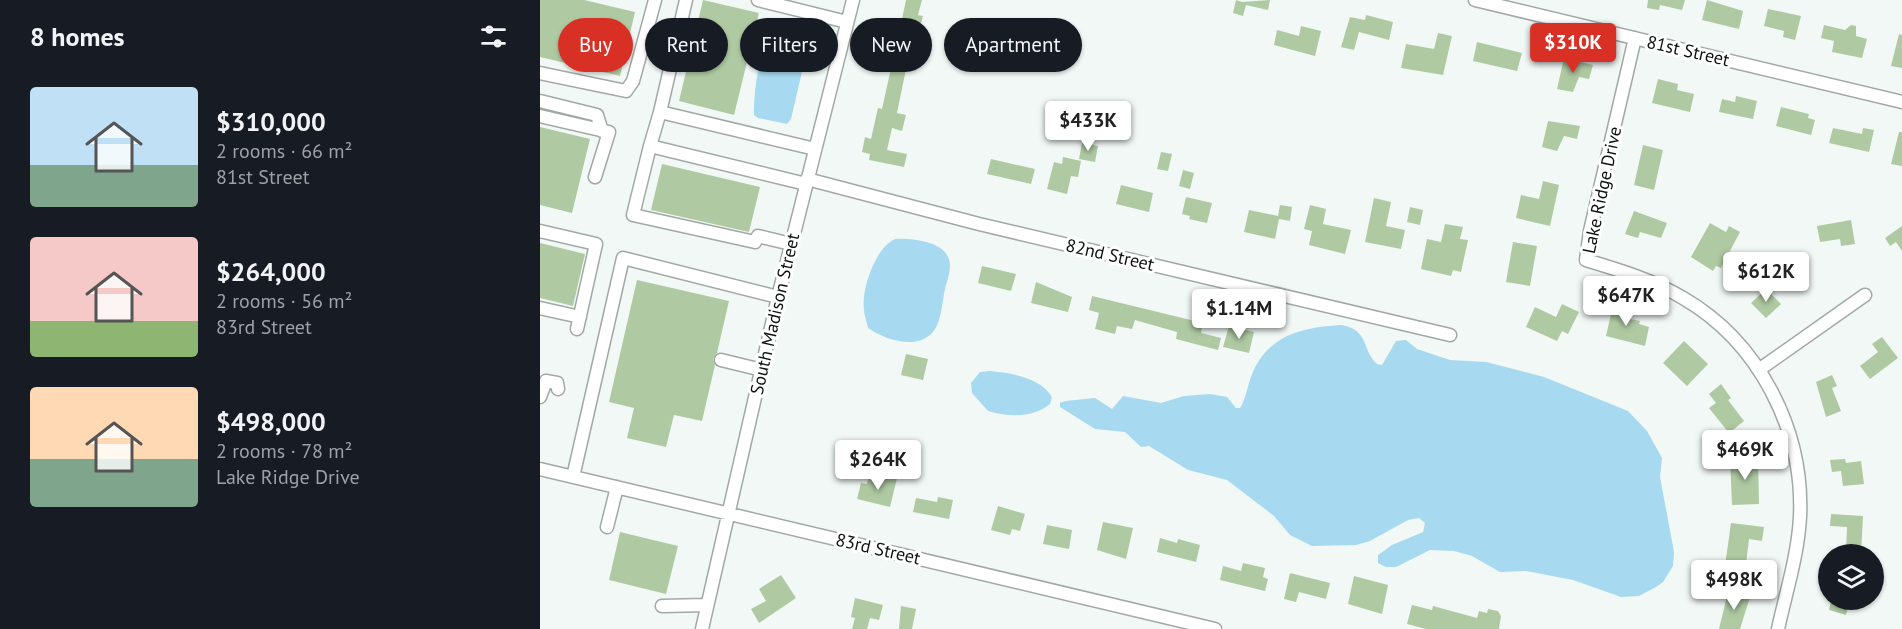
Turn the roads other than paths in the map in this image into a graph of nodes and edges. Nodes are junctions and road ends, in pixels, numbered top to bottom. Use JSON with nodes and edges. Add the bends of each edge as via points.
{"nodes":[{"id":1,"x":655,"y":0,"type":"edge"},
{"id":2,"x":686,"y":0,"type":"edge"},
{"id":3,"x":758,"y":0,"type":"edge"},
{"id":4,"x":853,"y":0,"type":"edge"},
{"id":5,"x":1474,"y":0,"type":"edge"},
{"id":6,"x":847,"y":22,"type":"junction"},
{"id":7,"x":1635,"y":38,"type":"junction"},
{"id":8,"x":540,"y":73,"type":"edge"},
{"id":9,"x":540,"y":101,"type":"edge"},
{"id":10,"x":1902,"y":102,"type":"edge"},
{"id":11,"x":660,"y":112,"type":"junction"},
{"id":12,"x":540,"y":116,"type":"edge"},
{"id":13,"x":602,"y":131,"type":"junction"},
{"id":14,"x":650,"y":146,"type":"junction"},
{"id":15,"x":815,"y":149,"type":"junction"},
{"id":16,"x":596,"y":177,"type":"dead end"},
{"id":17,"x":806,"y":182,"type":"junction"},
{"id":18,"x":540,"y":231,"type":"edge"},
{"id":19,"x":791,"y":244,"type":"junction"},
{"id":20,"x":1865,"y":295,"type":"dead end"},
{"id":21,"x":778,"y":297,"type":"junction"},
{"id":22,"x":540,"y":308,"type":"edge"},
{"id":23,"x":1449,"y":335,"type":"dead end"},
{"id":24,"x":721,"y":360,"type":"dead end"},
{"id":25,"x":1760,"y":369,"type":"junction"},
{"id":26,"x":762,"y":370,"type":"junction"},
{"id":27,"x":558,"y":389,"type":"dead end"},
{"id":28,"x":540,"y":397,"type":"edge"},
{"id":29,"x":540,"y":469,"type":"edge"},
{"id":30,"x":573,"y":477,"type":"junction"},
{"id":31,"x":617,"y":487,"type":"junction"},
{"id":32,"x":729,"y":514,"type":"junction"},
{"id":33,"x":607,"y":527,"type":"dead end"},
{"id":34,"x":707,"y":605,"type":"junction"},
{"id":35,"x":662,"y":606,"type":"dead end"},
{"id":36,"x":702,"y":629,"type":"edge"},
{"id":37,"x":1215,"y":629,"type":"edge"},
{"id":38,"x":1778,"y":629,"type":"edge"}],
"edges":[{"from":1,"to":8,"type":"street","via":[[633,81],[626,91]]},
{"from":2,"to":11,"type":"street"},
{"from":3,"to":6,"type":"street"},
{"from":4,"to":6,"type":"street","name":"South Madison Street"},
{"from":5,"to":7,"type":"street","name":"81st Street"},
{"from":6,"to":15,"type":"street","name":"South Madison Street"},
{"from":7,"to":10,"type":"street","name":"81st Street"},
{"from":7,"to":25,"type":"street","name":"Lake Ridge Drive","via":[[1586,260],[1644,279],[1684,298],[1727,332]]},
{"from":9,"to":13,"type":"street","via":[[597,115]]},
{"from":11,"to":14,"type":"street"},
{"from":11,"to":15,"type":"street"},
{"from":12,"to":13,"type":"street"},
{"from":13,"to":16,"type":"street","via":[[609,132]]},
{"from":14,"to":17,"type":"street","name":"82nd Street"},
{"from":14,"to":19,"type":"street","via":[[633,215],[755,242],[758,236]]},
{"from":15,"to":17,"type":"street","name":"South Madison Street"},
{"from":17,"to":19,"type":"street","name":"South Madison Street"},
{"from":17,"to":23,"type":"street","name":"82nd Street"},
{"from":18,"to":22,"type":"street","via":[[596,244],[579,323]]},
{"from":19,"to":21,"type":"street","name":"South Madison Street"},
{"from":20,"to":25,"type":"street"},
{"from":21,"to":26,"type":"street","name":"South Madison Street"},
{"from":21,"to":30,"type":"street","via":[[623,258]]},
{"from":24,"to":26,"type":"street"},
{"from":25,"to":38,"type":"street","name":"Lake Ridge Drive","via":[[1786,425],[1799,485],[1798,539]]},
{"from":26,"to":32,"type":"street","name":"South Madison Street"},
{"from":27,"to":28,"type":"street","via":[[557,383],[546,381]]},
{"from":29,"to":30,"type":"street","name":"83rd Street"},
{"from":30,"to":31,"type":"street","name":"83rd Street"},
{"from":31,"to":32,"type":"street","name":"83rd Street"},
{"from":31,"to":33,"type":"street"},
{"from":32,"to":34,"type":"street","name":"South Madison Street"},
{"from":32,"to":37,"type":"street","name":"83rd Street"},
{"from":34,"to":35,"type":"street"},
{"from":34,"to":36,"type":"street","name":"South Madison Street"}]}
